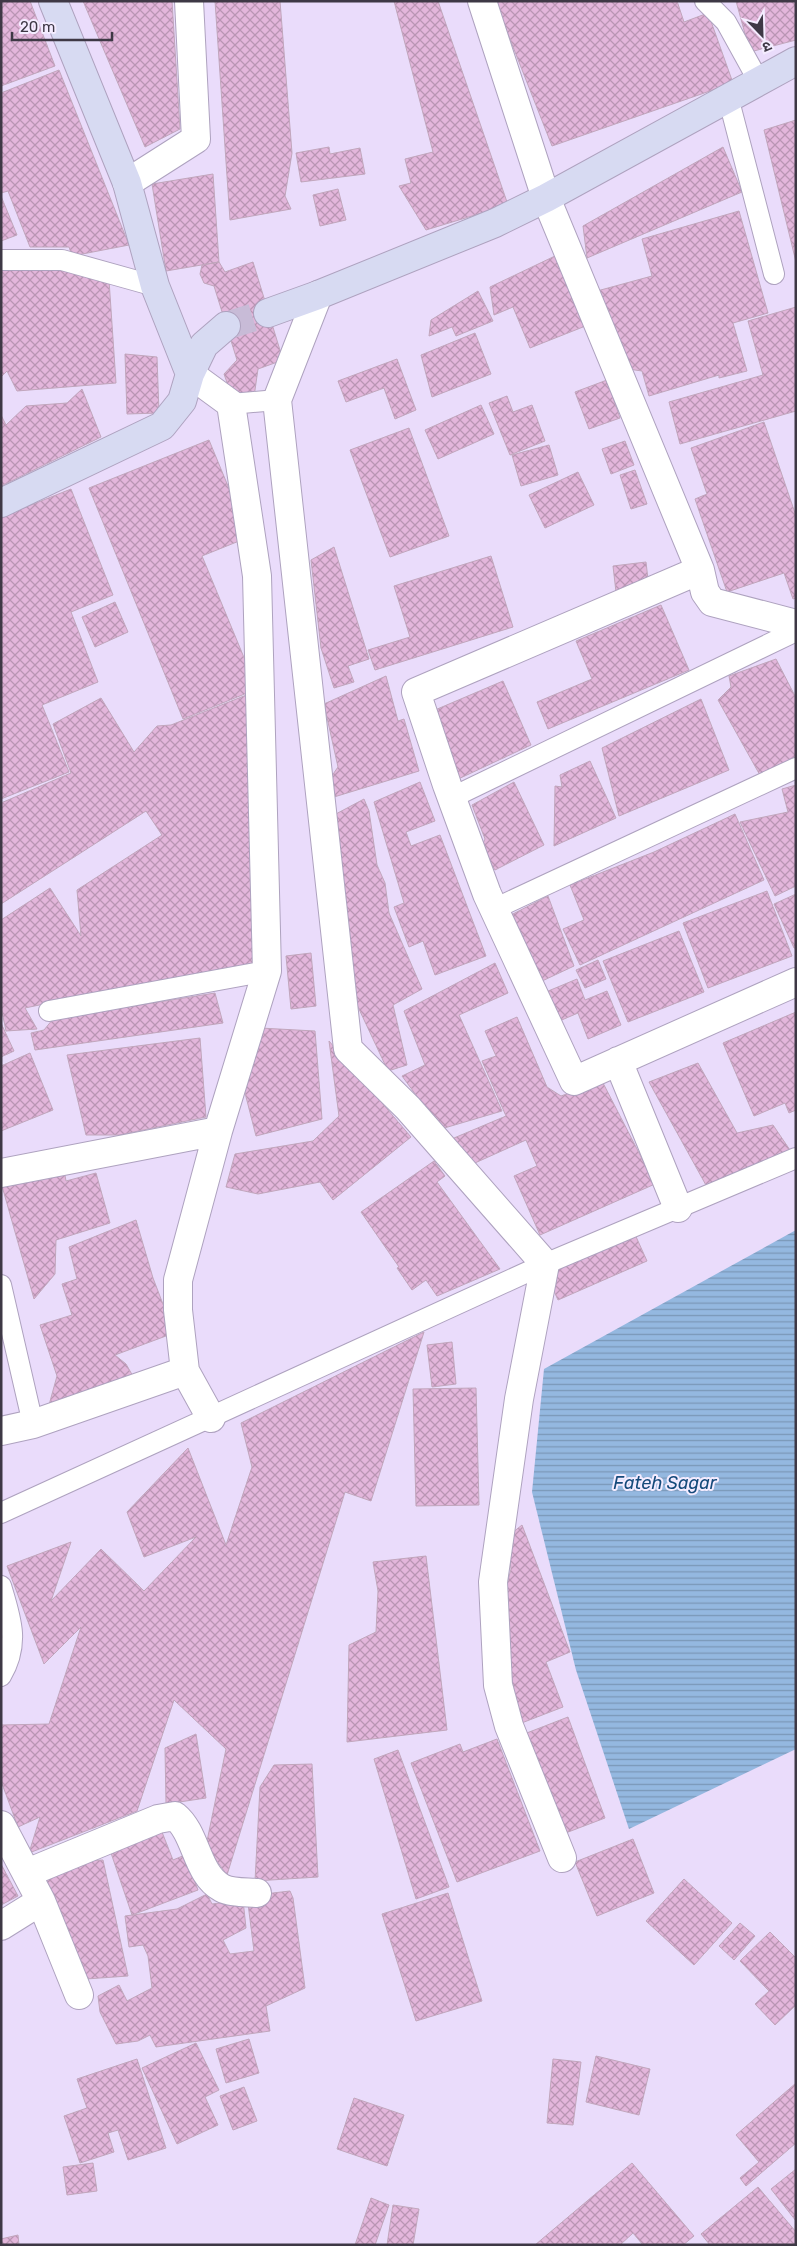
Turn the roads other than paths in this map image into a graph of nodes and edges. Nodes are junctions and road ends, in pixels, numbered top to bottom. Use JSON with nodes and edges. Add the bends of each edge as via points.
{"nodes":[{"id":1,"x":54,"y":1,"type":"edge"},
{"id":2,"x":189,"y":1,"type":"edge"},
{"id":3,"x":482,"y":1,"type":"edge"},
{"id":4,"x":705,"y":1,"type":"edge"},
{"id":5,"x":796,"y":61,"type":"edge"},
{"id":6,"x":758,"y":80,"type":"junction"},
{"id":7,"x":728,"y":97,"type":"junction"},
{"id":8,"x":127,"y":183,"type":"junction"},
{"id":9,"x":546,"y":198,"type":"junction"},
{"id":10,"x":1,"y":260,"type":"edge"},
{"id":11,"x":774,"y":274,"type":"dead end"},
{"id":12,"x":155,"y":286,"type":"junction"},
{"id":13,"x":318,"y":295,"type":"junction"},
{"id":14,"x":268,"y":313,"type":"tunnel mouth"},
{"id":15,"x":226,"y":326,"type":"tunnel mouth"},
{"id":16,"x":190,"y":374,"type":"junction"},
{"id":17,"x":277,"y":400,"type":"junction"},
{"id":18,"x":231,"y":404,"type":"junction"},
{"id":19,"x":1,"y":503,"type":"edge"},
{"id":20,"x":700,"y":570,"type":"junction"},
{"id":21,"x":796,"y":624,"type":"edge"},
{"id":22,"x":796,"y":631,"type":"edge"},
{"id":23,"x":796,"y":768,"type":"edge"},
{"id":24,"x":451,"y":798,"type":"junction"},
{"id":25,"x":494,"y":909,"type":"junction"},
{"id":26,"x":267,"y":971,"type":"junction"},
{"id":27,"x":796,"y":982,"type":"edge"},
{"id":28,"x":49,"y":1011,"type":"dead end"},
{"id":29,"x":618,"y":1061,"type":"junction"},
{"id":30,"x":218,"y":1131,"type":"junction"},
{"id":31,"x":796,"y":1158,"type":"edge"},
{"id":32,"x":1,"y":1172,"type":"edge"},
{"id":33,"x":678,"y":1208,"type":"junction"},
{"id":34,"x":545,"y":1264,"type":"junction"},
{"id":35,"x":1,"y":1285,"type":"edge"},
{"id":36,"x":185,"y":1371,"type":"junction"},
{"id":37,"x":211,"y":1418,"type":"junction"},
{"id":38,"x":33,"y":1424,"type":"junction"},
{"id":39,"x":1,"y":1431,"type":"edge"},
{"id":40,"x":1,"y":1513,"type":"edge"},
{"id":41,"x":1,"y":1586,"type":"edge"},
{"id":42,"x":1,"y":1676,"type":"edge"},
{"id":43,"x":1,"y":1825,"type":"edge"},
{"id":44,"x":562,"y":1858,"type":"dead end"},
{"id":45,"x":27,"y":1873,"type":"junction"},
{"id":46,"x":257,"y":1893,"type":"dead end"},
{"id":47,"x":41,"y":1901,"type":"junction"},
{"id":48,"x":1,"y":1926,"type":"edge"},
{"id":49,"x":79,"y":1994,"type":"dead end"}],
"edges":[{"from":1,"to":8,"type":"street"},
{"from":2,"to":8,"type":"street","via":[[196,139]]},
{"from":3,"to":9,"type":"street"},
{"from":4,"to":6,"type":"lane","via":[[726,22]]},
{"from":5,"to":6,"type":"street"},
{"from":6,"to":7,"type":"street"},
{"from":7,"to":9,"type":"street"},
{"from":7,"to":11,"type":"lane"},
{"from":8,"to":12,"type":"street"},
{"from":9,"to":13,"type":"street","via":[[495,223]]},
{"from":9,"to":20,"type":"street"},
{"from":10,"to":12,"type":"lane","via":[[62,260]]},
{"from":12,"to":16,"type":"street"},
{"from":13,"to":14,"type":"street"},
{"from":13,"to":17,"type":"street"},
{"from":15,"to":16,"type":"street","via":[[204,345]]},
{"from":16,"to":18,"type":"street"},
{"from":16,"to":19,"type":"street","via":[[182,401],[162,426]]},
{"from":17,"to":18,"type":"lane"},
{"from":17,"to":34,"type":"street","via":[[348,1049],[408,1108]]},
{"from":18,"to":26,"type":"street","via":[[257,576]]},
{"from":20,"to":21,"type":"street","via":[[704,592],[712,602]]},
{"from":20,"to":24,"type":"street","via":[[416,692]]},
{"from":22,"to":24,"type":"lane"},
{"from":23,"to":25,"type":"lane"},
{"from":24,"to":25,"type":"street"},
{"from":25,"to":29,"type":"street","via":[[574,1081]]},
{"from":26,"to":28,"type":"lane"},
{"from":26,"to":30,"type":"street"},
{"from":27,"to":29,"type":"street"},
{"from":29,"to":33,"type":"street"},
{"from":30,"to":32,"type":"street"},
{"from":30,"to":36,"type":"street","via":[[178,1280]]},
{"from":31,"to":33,"type":"lane"},
{"from":33,"to":34,"type":"lane"},
{"from":34,"to":37,"type":"lane"},
{"from":34,"to":44,"type":"street","via":[[519,1399],[493,1582],[498,1685],[509,1726]]},
{"from":35,"to":38,"type":"lane"},
{"from":36,"to":37,"type":"street"},
{"from":36,"to":38,"type":"street"},
{"from":37,"to":40,"type":"lane"},
{"from":38,"to":39,"type":"street"},
{"from":41,"to":42,"type":"lane","via":[[13,1628],[8,1665]]},
{"from":43,"to":45,"type":"street"},
{"from":45,"to":46,"type":"street","via":[[158,1819],[175,1816],[182,1823],[208,1875],[216,1883],[224,1889]]},
{"from":45,"to":47,"type":"street"},
{"from":47,"to":48,"type":"street"},
{"from":47,"to":49,"type":"street"}]}
